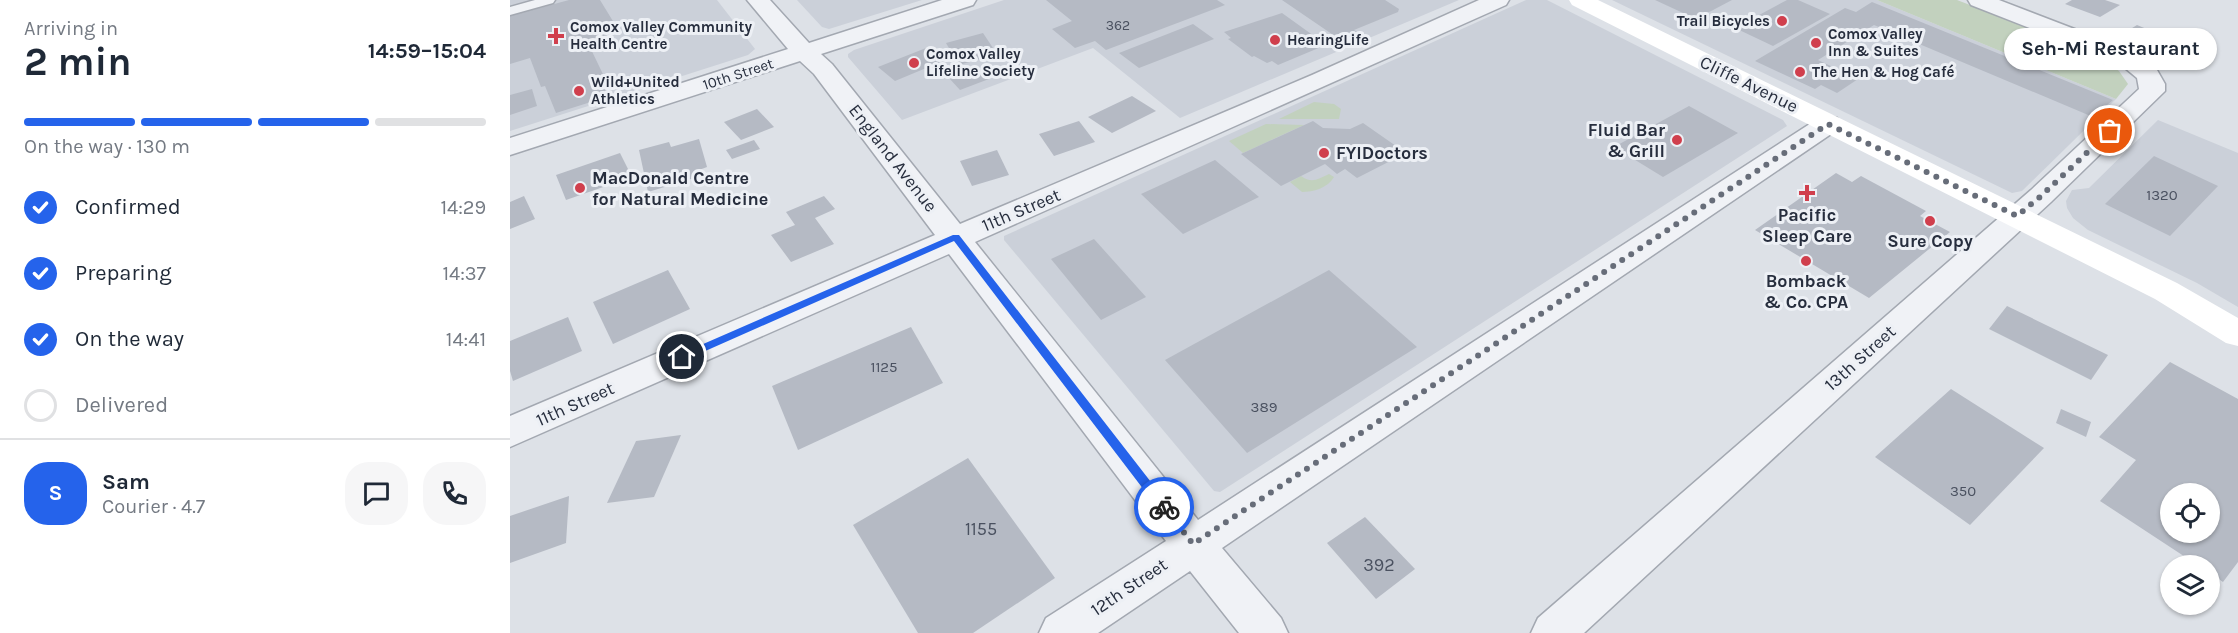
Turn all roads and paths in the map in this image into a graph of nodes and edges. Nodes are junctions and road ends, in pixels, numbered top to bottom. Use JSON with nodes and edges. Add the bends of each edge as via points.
{"nodes":[{"id":1,"x":549,"y":0,"type":"edge"},
{"id":2,"x":758,"y":0,"type":"edge"},
{"id":3,"x":965,"y":0,"type":"edge"},
{"id":4,"x":1498,"y":0,"type":"edge"},
{"id":5,"x":1580,"y":0,"type":"edge"},
{"id":6,"x":1979,"y":0,"type":"edge"},
{"id":7,"x":510,"y":11,"type":"edge"},
{"id":8,"x":806,"y":52,"type":"junction"},
{"id":9,"x":1828,"y":124,"type":"junction"},
{"id":10,"x":510,"y":147,"type":"edge"},
{"id":11,"x":2017,"y":216,"type":"junction"},
{"id":12,"x":956,"y":237,"type":"junction"},
{"id":13,"x":2238,"y":334,"type":"edge"},
{"id":14,"x":510,"y":432,"type":"edge"},
{"id":15,"x":1193,"y":544,"type":"junction"},
{"id":16,"x":1061,"y":633,"type":"edge"},
{"id":17,"x":1266,"y":633,"type":"edge"},
{"id":18,"x":1553,"y":633,"type":"edge"}],
"edges":[{"from":1,"to":7,"type":"lane"},
{"from":2,"to":8,"type":"street","name":"England Avenue"},
{"from":3,"to":8,"type":"street","name":"10th Street"},
{"from":4,"to":12,"type":"street","name":"11th Street"},
{"from":5,"to":9,"type":"main road","name":"Cliffe Avenue"},
{"from":6,"to":11,"type":"street","name":"13th Street","via":[[2128,58],[2148,75],[2152,84],[2152,91]]},
{"from":8,"to":10,"type":"street","name":"10th Street"},
{"from":8,"to":12,"type":"street","name":"England Avenue"},
{"from":9,"to":11,"type":"main road","name":"Cliffe Avenue"},
{"from":9,"to":15,"type":"street","name":"12th Street"},
{"from":11,"to":13,"type":"main road","name":"Cliffe Avenue","via":[[2166,291]]},
{"from":11,"to":18,"type":"street","name":"13th Street"},
{"from":12,"to":14,"type":"street","name":"11th Street"},
{"from":12,"to":15,"type":"street","name":"England Avenue"},
{"from":15,"to":16,"type":"street","name":"12th Street"},
{"from":15,"to":17,"type":"street","name":"England Avenue"}]}
